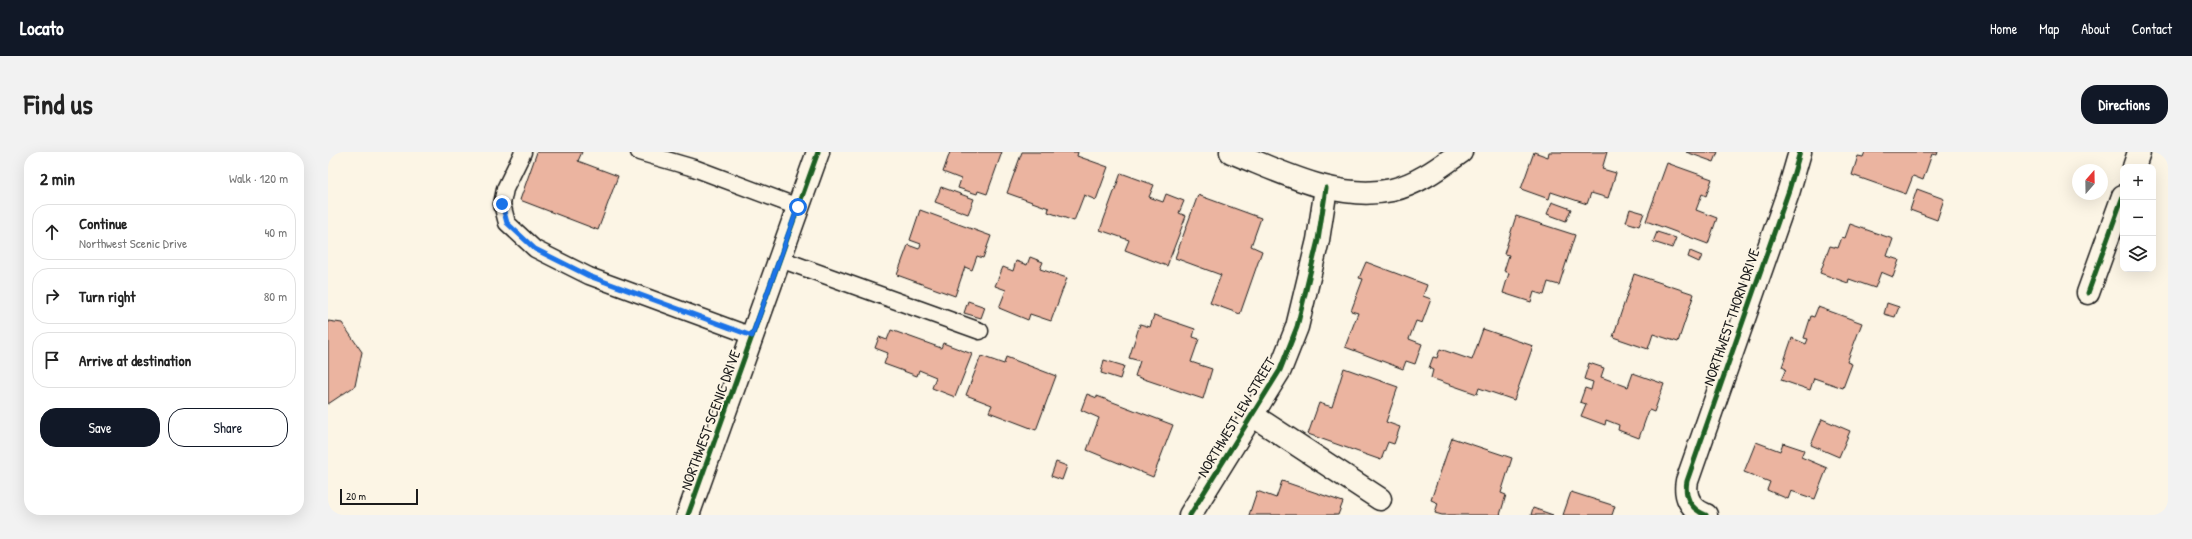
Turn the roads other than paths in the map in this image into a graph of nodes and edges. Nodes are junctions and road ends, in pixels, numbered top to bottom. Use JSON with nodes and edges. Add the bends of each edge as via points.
{"nodes":[{"id":1,"x":523,"y":152,"type":"edge"},
{"id":2,"x":639,"y":152,"type":"edge"},
{"id":3,"x":818,"y":152,"type":"edge"},
{"id":4,"x":1230,"y":152,"type":"edge"},
{"id":5,"x":1461,"y":152,"type":"edge"},
{"id":6,"x":1800,"y":152,"type":"edge"},
{"id":7,"x":2139,"y":152,"type":"edge"},
{"id":8,"x":2135,"y":164,"type":"edge"},
{"id":9,"x":1326,"y":188,"type":"junction"},
{"id":10,"x":2122,"y":200,"type":"edge"},
{"id":11,"x":798,"y":207,"type":"junction"},
{"id":12,"x":780,"y":259,"type":"junction"},
{"id":13,"x":2088,"y":293,"type":"dead end"},
{"id":14,"x":980,"y":331,"type":"dead end"},
{"id":15,"x":752,"y":336,"type":"junction"},
{"id":16,"x":1252,"y":415,"type":"junction"},
{"id":17,"x":1380,"y":499,"type":"dead end"},
{"id":18,"x":688,"y":515,"type":"edge"},
{"id":19,"x":1190,"y":515,"type":"edge"},
{"id":20,"x":1706,"y":515,"type":"edge"}],
"edges":[{"from":1,"to":15,"type":"lane","via":[[505,189],[502,204],[507,223],[535,249],[589,276]]},
{"from":2,"to":11,"type":"lane","via":[[694,168]]},
{"from":3,"to":11,"type":"street","name":"NORTHWEST SCENIC DRIVE"},
{"from":4,"to":9,"type":"street"},
{"from":5,"to":9,"type":"street","via":[[1432,173],[1392,190],[1362,192]]},
{"from":6,"to":20,"type":"street","name":"NORTHWEST THORN DRIVE","via":[[1685,490],[1690,504]]},
{"from":7,"to":8,"type":"street"},
{"from":9,"to":16,"type":"street","name":"NORTHWEST LEW STREET","via":[[1318,240],[1297,327],[1280,370]]},
{"from":10,"to":13,"type":"street"},
{"from":11,"to":12,"type":"street","name":"NORTHWEST SCENIC DRIVE"},
{"from":12,"to":14,"type":"lane"},
{"from":12,"to":15,"type":"street","name":"NORTHWEST SCENIC DRIVE"},
{"from":15,"to":18,"type":"street","name":"NORTHWEST SCENIC DRIVE"},
{"from":16,"to":17,"type":"street"},
{"from":16,"to":19,"type":"street","name":"NORTHWEST LEW STREET"}]}
